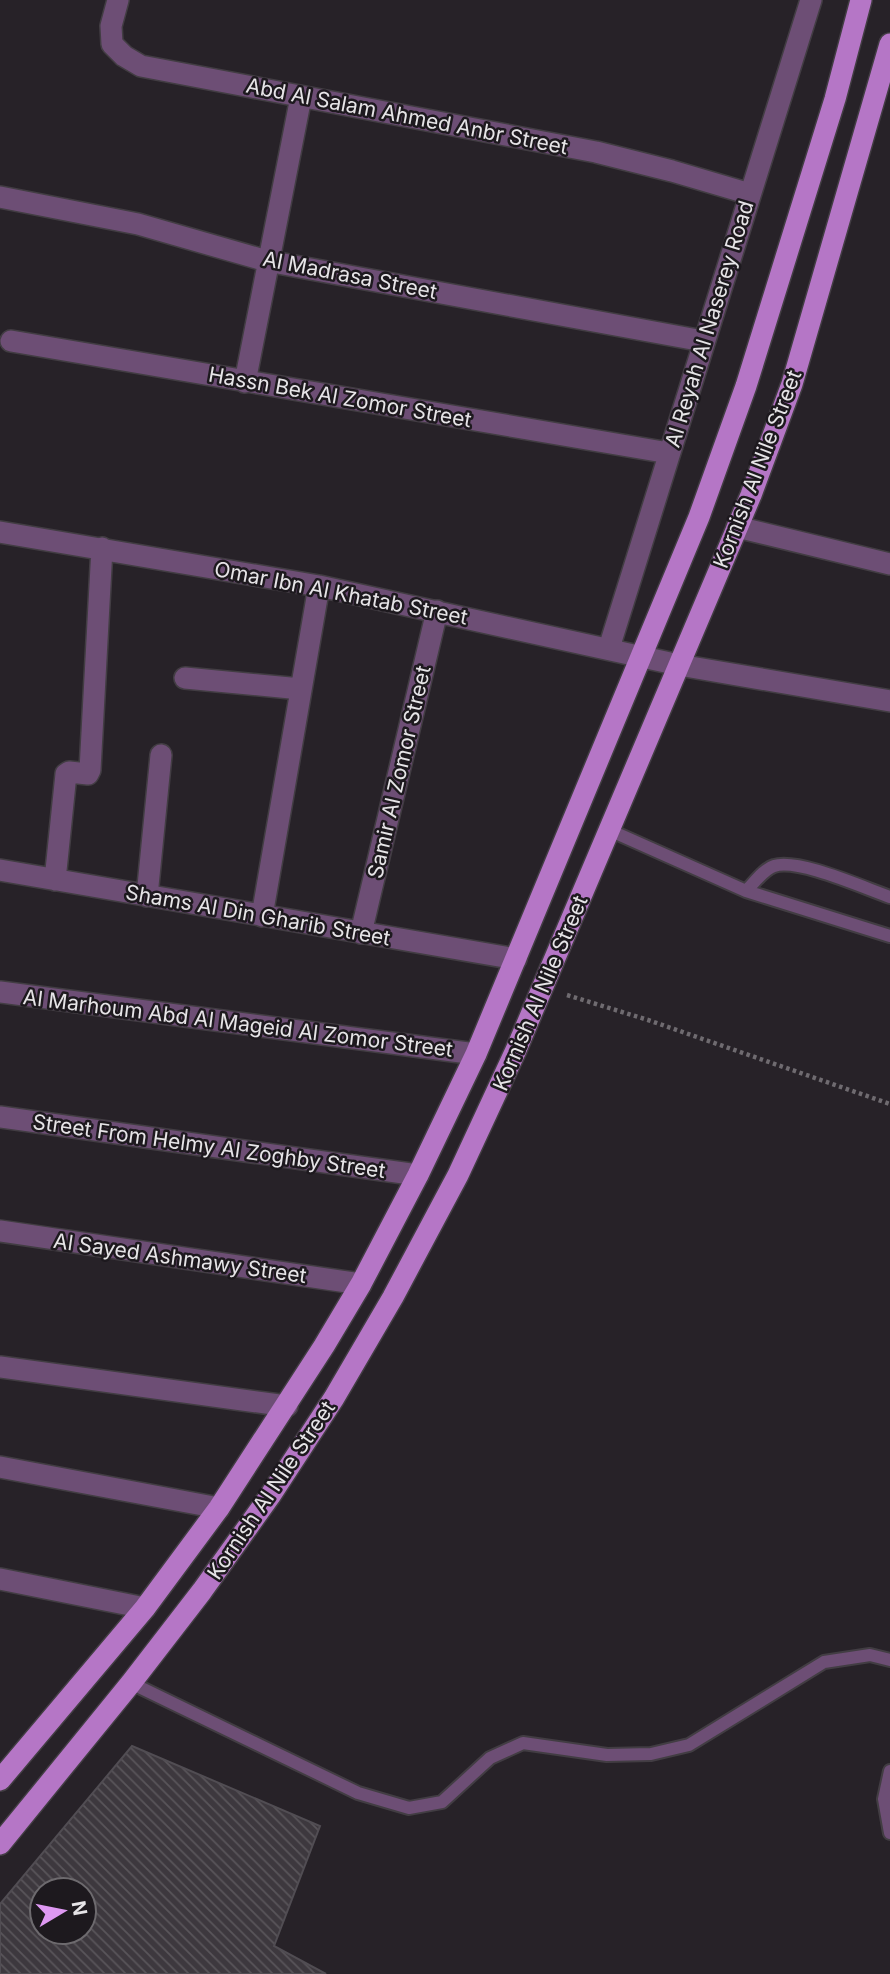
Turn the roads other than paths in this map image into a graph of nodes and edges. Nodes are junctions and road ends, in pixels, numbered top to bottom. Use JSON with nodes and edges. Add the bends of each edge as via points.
{"nodes":[{"id":1,"x":118,"y":0,"type":"edge"},
{"id":2,"x":811,"y":0,"type":"edge"},
{"id":3,"x":861,"y":0,"type":"edge"},
{"id":4,"x":890,"y":44,"type":"edge"},
{"id":5,"x":301,"y":97,"type":"junction"},
{"id":6,"x":750,"y":194,"type":"junction"},
{"id":7,"x":0,"y":197,"type":"edge"},
{"id":8,"x":267,"y":261,"type":"junction"},
{"id":9,"x":11,"y":341,"type":"dead end"},
{"id":10,"x":704,"y":341,"type":"junction"},
{"id":11,"x":245,"y":382,"type":"junction"},
{"id":12,"x":669,"y":453,"type":"junction"},
{"id":13,"x":737,"y":527,"type":"junction"},
{"id":14,"x":0,"y":532,"type":"edge"},
{"id":15,"x":102,"y":548,"type":"junction"},
{"id":16,"x":890,"y":564,"type":"edge"},
{"id":17,"x":319,"y":586,"type":"junction"},
{"id":18,"x":437,"y":611,"type":"junction"},
{"id":19,"x":609,"y":648,"type":"junction"},
{"id":20,"x":642,"y":656,"type":"junction"},
{"id":21,"x":679,"y":665,"type":"junction"},
{"id":22,"x":185,"y":678,"type":"dead end"},
{"id":23,"x":301,"y":689,"type":"junction"},
{"id":24,"x":890,"y":701,"type":"edge"},
{"id":25,"x":161,"y":755,"type":"dead end"},
{"id":26,"x":609,"y":830,"type":"junction"},
{"id":27,"x":0,"y":870,"type":"edge"},
{"id":28,"x":55,"y":880,"type":"junction"},
{"id":29,"x":746,"y":891,"type":"junction"},
{"id":30,"x":147,"y":896,"type":"junction"},
{"id":31,"x":890,"y":897,"type":"edge"},
{"id":32,"x":262,"y":916,"type":"junction"},
{"id":33,"x":361,"y":933,"type":"junction"},
{"id":34,"x":890,"y":936,"type":"edge"},
{"id":35,"x":516,"y":959,"type":"junction"},
{"id":36,"x":0,"y":992,"type":"edge"},
{"id":37,"x":476,"y":1055,"type":"junction"},
{"id":38,"x":0,"y":1117,"type":"edge"},
{"id":39,"x":418,"y":1175,"type":"junction"},
{"id":40,"x":0,"y":1231,"type":"edge"},
{"id":41,"x":361,"y":1284,"type":"junction"},
{"id":42,"x":0,"y":1367,"type":"edge"},
{"id":43,"x":287,"y":1406,"type":"junction"},
{"id":44,"x":0,"y":1467,"type":"edge"},
{"id":45,"x":219,"y":1508,"type":"junction"},
{"id":46,"x":0,"y":1578,"type":"edge"},
{"id":47,"x":145,"y":1608,"type":"junction"},
{"id":48,"x":890,"y":1660,"type":"edge"},
{"id":49,"x":131,"y":1683,"type":"junction"},
{"id":50,"x":890,"y":1771,"type":"edge"},
{"id":51,"x":0,"y":1780,"type":"edge"},
{"id":52,"x":890,"y":1833,"type":"edge"},
{"id":53,"x":0,"y":1844,"type":"edge"}],
"edges":[{"from":1,"to":5,"type":"street","name":"Abd Al Salam Ahmed Anbr Street","via":[[112,44],[141,66]]},
{"from":2,"to":6,"type":"street","name":"Al Reyah Al Naserey Road"},
{"from":3,"to":20,"type":"main road","name":"Kornish Al Nile Street","via":[[746,386]]},
{"from":4,"to":13,"type":"main road","name":"Kornish Al Nile Street","via":[[792,384]]},
{"from":5,"to":6,"type":"street","name":"Abd Al Salam Ahmed Anbr Street","via":[[596,152]]},
{"from":5,"to":8,"type":"street"},
{"from":6,"to":10,"type":"street","name":"Al Reyah Al Naserey Road"},
{"from":7,"to":8,"type":"street","name":"Al Madrasa Street","via":[[138,224]]},
{"from":8,"to":10,"type":"street","name":"Al Madrasa Street"},
{"from":8,"to":11,"type":"street"},
{"from":9,"to":11,"type":"street","name":"Hassn Bek Al Zomor Street"},
{"from":10,"to":12,"type":"street","name":"Al Reyah Al Naserey Road"},
{"from":11,"to":12,"type":"street","name":"Hassn Bek Al Zomor Street"},
{"from":12,"to":19,"type":"street","name":"Al Reyah Al Naserey Road"},
{"from":13,"to":16,"type":"street"},
{"from":13,"to":21,"type":"main road","name":"Kornish Al Nile Street"},
{"from":14,"to":15,"type":"street","name":"Omar Ibn Al Khatab Street"},
{"from":15,"to":17,"type":"street","name":"Omar Ibn Al Khatab Street"},
{"from":15,"to":28,"type":"street","via":[[90,770],[88,774],[66,774]]},
{"from":17,"to":18,"type":"street","name":"Omar Ibn Al Khatab Street"},
{"from":17,"to":23,"type":"street"},
{"from":18,"to":19,"type":"street","name":"Omar Ibn Al Khatab Street"},
{"from":18,"to":33,"type":"street","name":"Samir Al Zomor Street"},
{"from":19,"to":20,"type":"street","name":"Omar Ibn Al Khatab Street"},
{"from":20,"to":21,"type":"street","name":"Omar Ibn Al Khatab Street"},
{"from":20,"to":35,"type":"main road","name":"Kornish Al Nile Street"},
{"from":21,"to":24,"type":"street","name":"Omar Ibn Al Khatab Street"},
{"from":21,"to":26,"type":"main road","name":"Kornish Al Nile Street"},
{"from":22,"to":23,"type":"street"},
{"from":23,"to":32,"type":"street"},
{"from":25,"to":30,"type":"street"},
{"from":26,"to":29,"type":"lane"},
{"from":26,"to":49,"type":"main road","name":"Kornish Al Nile Street","via":[[488,1113],[433,1225],[341,1387],[263,1506]]},
{"from":27,"to":28,"type":"street","name":"Shams Al Din Gharib Street"},
{"from":28,"to":30,"type":"street","name":"Shams Al Din Gharib Street"},
{"from":29,"to":31,"type":"lane","via":[[771,866],[786,863]]},
{"from":29,"to":34,"type":"lane"},
{"from":30,"to":32,"type":"street","name":"Shams Al Din Gharib Street"},
{"from":32,"to":33,"type":"street","name":"Shams Al Din Gharib Street"},
{"from":33,"to":35,"type":"street","name":"Shams Al Din Gharib Street"},
{"from":35,"to":37,"type":"main road","name":"Kornish Al Nile Street"},
{"from":36,"to":37,"type":"street","name":"Al Marhoum Abd Al Mageid Al Zomor Street"},
{"from":37,"to":39,"type":"main road","name":"Kornish Al Nile Street"},
{"from":38,"to":39,"type":"street","name":"Street From Helmy Al Zoghby Street"},
{"from":39,"to":41,"type":"main road","name":"Kornish Al Nile Street"},
{"from":40,"to":41,"type":"street","name":"Al Sayed Ashmawy Street"},
{"from":41,"to":43,"type":"main road","name":"Kornish Al Nile Street"},
{"from":42,"to":43,"type":"street"},
{"from":43,"to":45,"type":"main road","name":"Kornish Al Nile Street"},
{"from":44,"to":45,"type":"street"},
{"from":45,"to":47,"type":"main road","name":"Kornish Al Nile Street"},
{"from":46,"to":47,"type":"street"},
{"from":47,"to":51,"type":"main road","name":"Kornish Al Nile Street"},
{"from":48,"to":49,"type":"lane","via":[[870,1655],[824,1661],[689,1745],[650,1754],[607,1755],[523,1743],[490,1758],[442,1802],[409,1808],[358,1793]]},
{"from":49,"to":53,"type":"main road","name":"Kornish Al Nile Street"},
{"from":50,"to":52,"type":"lane","via":[[884,1799]]}]}
